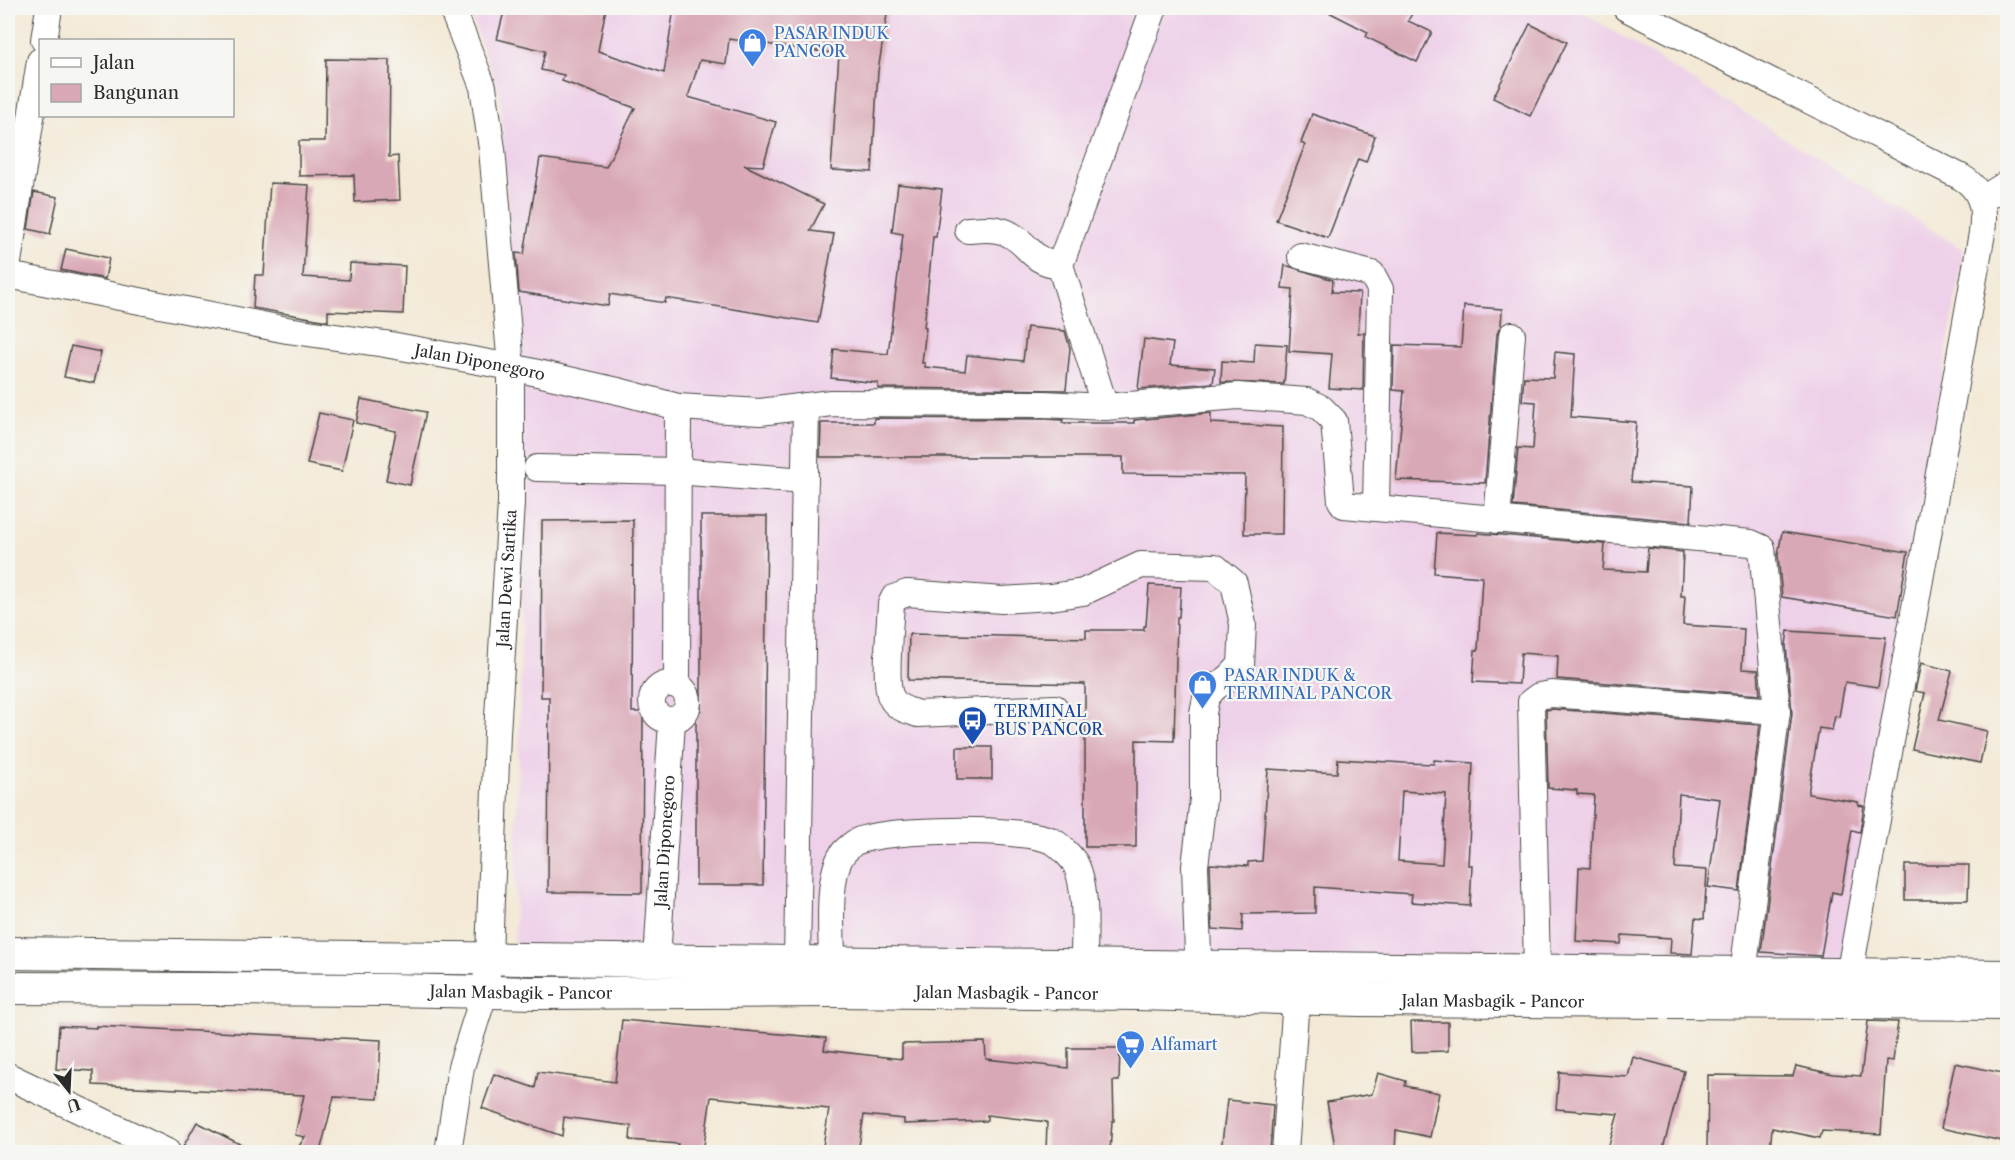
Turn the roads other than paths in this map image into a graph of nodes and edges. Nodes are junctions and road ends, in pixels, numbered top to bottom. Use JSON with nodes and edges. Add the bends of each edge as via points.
{"nodes":[{"id":1,"x":49,"y":8,"type":"edge"},
{"id":2,"x":452,"y":8,"type":"edge"},
{"id":3,"x":1154,"y":8,"type":"edge"},
{"id":4,"x":1626,"y":8,"type":"edge"},
{"id":5,"x":44,"y":39,"type":"edge"},
{"id":6,"x":39,"y":68,"type":"edge"},
{"id":7,"x":2007,"y":183,"type":"edge"},
{"id":8,"x":1981,"y":200,"type":"junction"},
{"id":9,"x":968,"y":230,"type":"dead end"},
{"id":10,"x":1301,"y":256,"type":"dead end"},
{"id":11,"x":8,"y":262,"type":"edge"},
{"id":12,"x":1060,"y":264,"type":"junction"},
{"id":13,"x":8,"y":275,"type":"edge"},
{"id":14,"x":1512,"y":335,"type":"dead end"},
{"id":15,"x":511,"y":367,"type":"junction"},
{"id":16,"x":806,"y":406,"type":"junction"},
{"id":17,"x":678,"y":407,"type":"junction"},
{"id":18,"x":1105,"y":407,"type":"junction"},
{"id":19,"x":537,"y":468,"type":"dead end"},
{"id":20,"x":676,"y":471,"type":"junction"},
{"id":21,"x":805,"y":481,"type":"junction"},
{"id":22,"x":1376,"y":508,"type":"junction"},
{"id":23,"x":1497,"y":520,"type":"junction"},
{"id":24,"x":1055,"y":708,"type":"dead end"},
{"id":25,"x":1777,"y":711,"type":"junction"},
{"id":26,"x":8,"y":953,"type":"edge"},
{"id":27,"x":489,"y":956,"type":"junction"},
{"id":28,"x":657,"y":959,"type":"junction"},
{"id":29,"x":797,"y":961,"type":"junction"},
{"id":30,"x":1083,"y":963,"type":"junction"},
{"id":31,"x":1200,"y":965,"type":"junction"},
{"id":32,"x":1537,"y":970,"type":"junction"},
{"id":33,"x":1743,"y":973,"type":"junction"},
{"id":34,"x":833,"y":976,"type":"junction"},
{"id":35,"x":2007,"y":976,"type":"edge"},
{"id":36,"x":8,"y":988,"type":"edge"},
{"id":37,"x":1846,"y":988,"type":"junction"},
{"id":38,"x":485,"y":991,"type":"junction"},
{"id":39,"x":1083,"y":994,"type":"junction"},
{"id":40,"x":1198,"y":996,"type":"junction"},
{"id":41,"x":1296,"y":999,"type":"junction"},
{"id":42,"x":2007,"y":1004,"type":"edge"},
{"id":43,"x":8,"y":1076,"type":"edge"},
{"id":44,"x":167,"y":1152,"type":"edge"},
{"id":45,"x":448,"y":1152,"type":"edge"},
{"id":46,"x":1285,"y":1152,"type":"edge"}],
"edges":[{"from":1,"to":5,"type":"street"},
{"from":2,"to":15,"type":"street","name":"Jalan Dewi Sartika","via":[[483,87]]},
{"from":3,"to":12,"type":"street"},
{"from":4,"to":8,"type":"street","via":[[1960,177],[1972,184]]},
{"from":6,"to":11,"type":"street"},
{"from":7,"to":8,"type":"street"},
{"from":8,"to":37,"type":"street","via":[[1982,233]]},
{"from":9,"to":12,"type":"street","via":[[994,229],[1013,235],[1032,255],[1050,264]]},
{"from":10,"to":22,"type":"street","via":[[1372,274],[1380,289]]},
{"from":12,"to":18,"type":"street"},
{"from":13,"to":15,"type":"street","name":"Jalan Diponegoro","via":[[287,330]]},
{"from":14,"to":23,"type":"street"},
{"from":15,"to":17,"type":"street","name":"Jalan Diponegoro"},
{"from":15,"to":27,"type":"street","name":"Jalan Dewi Sartika","via":[[511,503]]},
{"from":16,"to":17,"type":"street","via":[[760,412]]},
{"from":16,"to":18,"type":"street","via":[[905,402]]},
{"from":16,"to":21,"type":"street"},
{"from":17,"to":20,"type":"street","name":"Jalan Diponegoro"},
{"from":18,"to":22,"type":"street","via":[[1238,396],[1307,400],[1334,421],[1342,503]]},
{"from":19,"to":20,"type":"street"},
{"from":20,"to":21,"type":"street"},
{"from":20,"to":28,"type":"street","name":"Jalan Diponegoro","via":[[677,685],[661,687],[652,700],[657,715],[672,721]]},
{"from":21,"to":29,"type":"street"},
{"from":22,"to":23,"type":"street"},
{"from":23,"to":25,"type":"street","via":[[1751,543],[1762,548]]},
{"from":24,"to":31,"type":"street","via":[[918,714],[899,707],[890,697],[888,681],[894,598],[907,593],[1002,600],[1052,597],[1083,592],[1141,565],[1215,567],[1234,583],[1243,624],[1241,664],[1206,698],[1203,713],[1203,799],[1194,866]]},
{"from":25,"to":32,"type":"street","via":[[1551,694],[1531,702]]},
{"from":25,"to":33,"type":"street"},
{"from":26,"to":27,"type":"main road","name":"Jalan Masbagik - Pancor"},
{"from":27,"to":28,"type":"main road","name":"Jalan Masbagik - Pancor"},
{"from":27,"to":38,"type":"street","name":"Jalan Dewi Sartika"},
{"from":28,"to":29,"type":"main road","name":"Jalan Masbagik - Pancor"},
{"from":29,"to":34,"type":"main road","name":"Jalan Masbagik - Pancor"},
{"from":30,"to":31,"type":"main road","name":"Jalan Masbagik - Pancor"},
{"from":30,"to":34,"type":"main road","name":"Jalan Masbagik - Pancor"},
{"from":30,"to":34,"type":"street","via":[[1081,881],[1074,862],[1053,841],[1016,833],[919,832],[857,841],[843,853],[833,889]]},
{"from":30,"to":39,"type":"street"},
{"from":31,"to":32,"type":"main road","name":"Jalan Masbagik - Pancor"},
{"from":31,"to":40,"type":"street"},
{"from":32,"to":33,"type":"main road","name":"Jalan Masbagik - Pancor"},
{"from":33,"to":37,"type":"main road","name":"Jalan Masbagik - Pancor"},
{"from":34,"to":38,"type":"main road","name":"Jalan Masbagik - Pancor","via":[[539,993]]},
{"from":34,"to":39,"type":"main road","name":"Jalan Masbagik - Pancor"},
{"from":35,"to":37,"type":"main road","name":"Jalan Masbagik - Pancor"},
{"from":36,"to":38,"type":"main road","name":"Jalan Masbagik - Pancor"},
{"from":37,"to":41,"type":"main road","name":"Jalan Masbagik - Pancor"},
{"from":37,"to":42,"type":"main road","name":"Jalan Masbagik - Pancor"},
{"from":38,"to":45,"type":"street","name":"Jalan Dewi Sartika","via":[[461,1067]]},
{"from":39,"to":40,"type":"main road","name":"Jalan Masbagik - Pancor"},
{"from":40,"to":41,"type":"main road","name":"Jalan Masbagik - Pancor"},
{"from":41,"to":46,"type":"street"},
{"from":43,"to":44,"type":"street"}]}
